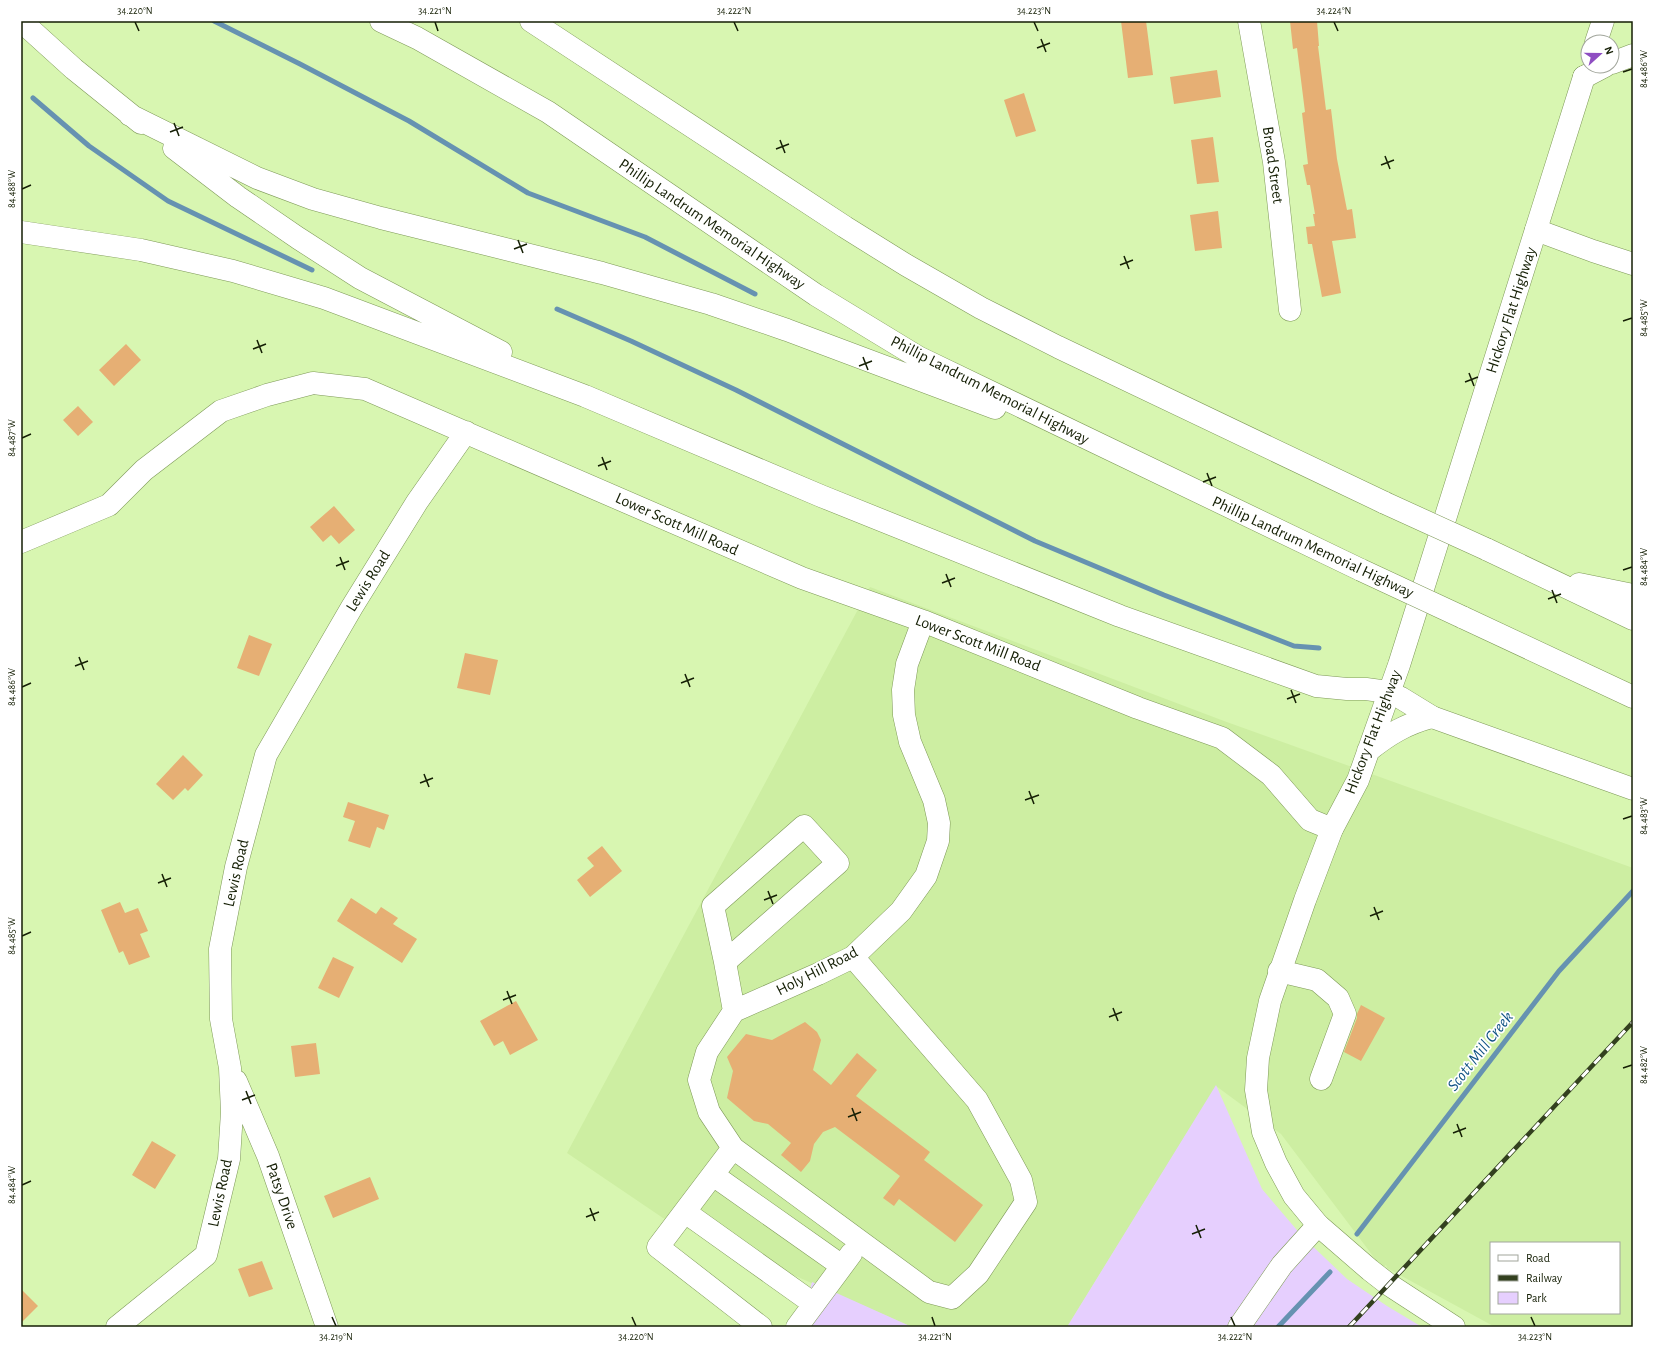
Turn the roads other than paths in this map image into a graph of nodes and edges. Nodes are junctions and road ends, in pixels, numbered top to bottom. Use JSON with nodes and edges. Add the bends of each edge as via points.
{"nodes":[{"id":1,"x":21,"y":21,"type":"edge"},
{"id":2,"x":381,"y":21,"type":"edge"},
{"id":3,"x":531,"y":21,"type":"edge"},
{"id":4,"x":1249,"y":21,"type":"edge"},
{"id":5,"x":1603,"y":21,"type":"edge"},
{"id":6,"x":1599,"y":34,"type":"edge"},
{"id":7,"x":1633,"y":55,"type":"edge"},
{"id":8,"x":1620,"y":60,"type":"edge"},
{"id":9,"x":1585,"y":74,"type":"edge"},
{"id":10,"x":130,"y":114,"type":"junction"},
{"id":11,"x":1536,"y":230,"type":"junction"},
{"id":12,"x":21,"y":232,"type":"edge"},
{"id":13,"x":1633,"y":264,"type":"edge"},
{"id":14,"x":1290,"y":310,"type":"dead end"},
{"id":15,"x":585,"y":396,"type":"junction"},
{"id":16,"x":466,"y":432,"type":"junction"},
{"id":17,"x":1109,"y":450,"type":"junction"},
{"id":18,"x":21,"y":542,"type":"edge"},
{"id":19,"x":1546,"y":577,"type":"junction"},
{"id":20,"x":1633,"y":594,"type":"edge"},
{"id":21,"x":1633,"y":619,"type":"edge"},
{"id":22,"x":923,"y":621,"type":"junction"},
{"id":23,"x":1388,"y":692,"type":"junction"},
{"id":24,"x":1633,"y":697,"type":"edge"},
{"id":25,"x":1432,"y":717,"type":"junction"},
{"id":26,"x":1368,"y":751,"type":"junction"},
{"id":27,"x":1630,"y":788,"type":"edge"},
{"id":28,"x":1332,"y":829,"type":"junction"},
{"id":29,"x":853,"y":957,"type":"junction"},
{"id":30,"x":725,"y":962,"type":"junction"},
{"id":31,"x":1279,"y":971,"type":"junction"},
{"id":32,"x":734,"y":1011,"type":"junction"},
{"id":33,"x":230,"y":1068,"type":"junction"},
{"id":34,"x":1321,"y":1079,"type":"dead end"},
{"id":35,"x":733,"y":1148,"type":"junction"},
{"id":36,"x":713,"y":1175,"type":"junction"},
{"id":37,"x":685,"y":1212,"type":"junction"},
{"id":38,"x":1318,"y":1226,"type":"junction"},
{"id":39,"x":860,"y":1242,"type":"junction"},
{"id":40,"x":842,"y":1266,"type":"junction"},
{"id":41,"x":814,"y":1304,"type":"junction"},
{"id":42,"x":117,"y":1327,"type":"edge"},
{"id":43,"x":327,"y":1327,"type":"edge"},
{"id":44,"x":761,"y":1327,"type":"edge"},
{"id":45,"x":797,"y":1327,"type":"edge"},
{"id":46,"x":1240,"y":1327,"type":"edge"},
{"id":47,"x":1454,"y":1327,"type":"edge"}],
"edges":[{"from":1,"to":10,"type":"main road","via":[[74,69]]},
{"from":2,"to":17,"type":"main road","name":"Phillip Landrum Memorial Highway","via":[[548,112],[816,295],[918,357]]},
{"from":3,"to":19,"type":"main road","bridge":true,"via":[[838,223],[982,308],[1058,347],[1385,503]]},
{"from":4,"to":14,"type":"main road","name":"Broad Street","via":[[1274,162]]},
{"from":5,"to":6,"type":"main road"},
{"from":7,"to":8,"type":"main road"},
{"from":9,"to":11,"type":"main road","name":"Hickory Flat Highway"},
{"from":10,"to":15,"type":"main road","via":[[238,197],[360,278]]},
{"from":10,"to":17,"type":"main road","via":[[257,178],[313,199],[602,273],[711,304]]},
{"from":11,"to":13,"type":"main road"},
{"from":11,"to":23,"type":"main road","name":"Hickory Flat Highway","via":[[1399,665]]},
{"from":12,"to":15,"type":"main road","via":[[141,250],[241,273],[324,298]]},
{"from":15,"to":23,"type":"main road","via":[[820,496],[1106,610],[1316,686]]},
{"from":16,"to":18,"type":"main road","name":"Lower Scott Mill Road","via":[[365,389],[313,383],[267,394],[221,411],[144,470],[109,505]]},
{"from":16,"to":22,"type":"main road","name":"Lower Scott Mill Road","via":[[802,578]]},
{"from":16,"to":33,"type":"main road","name":"Lewis Road","via":[[417,502],[356,600],[266,755],[236,867],[220,949],[221,1019]]},
{"from":17,"to":24,"type":"main road","name":"Phillip Landrum Memorial Highway","bridge":true},
{"from":19,"to":20,"type":"main road"},
{"from":19,"to":21,"type":"main road"},
{"from":22,"to":28,"type":"main road","name":"Lower Scott Mill Road","via":[[1138,708],[1222,738],[1271,774],[1310,820]]},
{"from":22,"to":29,"type":"main road","name":"Holy Hill Road","via":[[907,664],[903,690],[904,715],[910,742],[934,800],[939,823],[938,841],[926,876],[915,893],[901,911]]},
{"from":23,"to":25,"type":"main road"},
{"from":23,"to":26,"type":"main road","name":"Hickory Flat Highway"},
{"from":25,"to":26,"type":"main road","via":[[1402,727]]},
{"from":25,"to":27,"type":"main road"},
{"from":26,"to":28,"type":"main road","name":"Hickory Flat Highway","via":[[1358,780]]},
{"from":28,"to":31,"type":"main road","name":"Hickory Flat Highway"},
{"from":29,"to":32,"type":"main road","name":"Holy Hill Road"},
{"from":29,"to":39,"type":"main road","via":[[977,1100],[1021,1180],[1026,1202],[978,1274],[952,1298],[929,1292]]},
{"from":30,"to":30,"type":"main road","via":[[838,864],[804,826],[713,906]]},
{"from":30,"to":32,"type":"main road"},
{"from":31,"to":34,"type":"main road","via":[[1317,980],[1338,998],[1345,1014]]},
{"from":31,"to":38,"type":"main road","name":"Hickory Flat Highway","via":[[1260,1043],[1258,1105],[1264,1132],[1276,1163],[1290,1190]]},
{"from":32,"to":35,"type":"main road","via":[[707,1052],[699,1080],[709,1112]]},
{"from":33,"to":42,"type":"main road","name":"Lewis Road","via":[[232,1112],[228,1159],[206,1255]]},
{"from":33,"to":43,"type":"main road","name":"Patsy Drive","via":[[268,1156]]},
{"from":35,"to":36,"type":"main road"},
{"from":35,"to":39,"type":"main road"},
{"from":36,"to":37,"type":"main road"},
{"from":36,"to":40,"type":"main road"},
{"from":37,"to":41,"type":"main road"},
{"from":37,"to":44,"type":"main road","via":[[658,1248]]},
{"from":38,"to":46,"type":"main road","via":[[1282,1265]]},
{"from":38,"to":47,"type":"main road","name":"Hickory Flat Highway","via":[[1388,1284]]},
{"from":39,"to":40,"type":"main road"},
{"from":40,"to":41,"type":"main road"},
{"from":41,"to":45,"type":"main road"}]}
